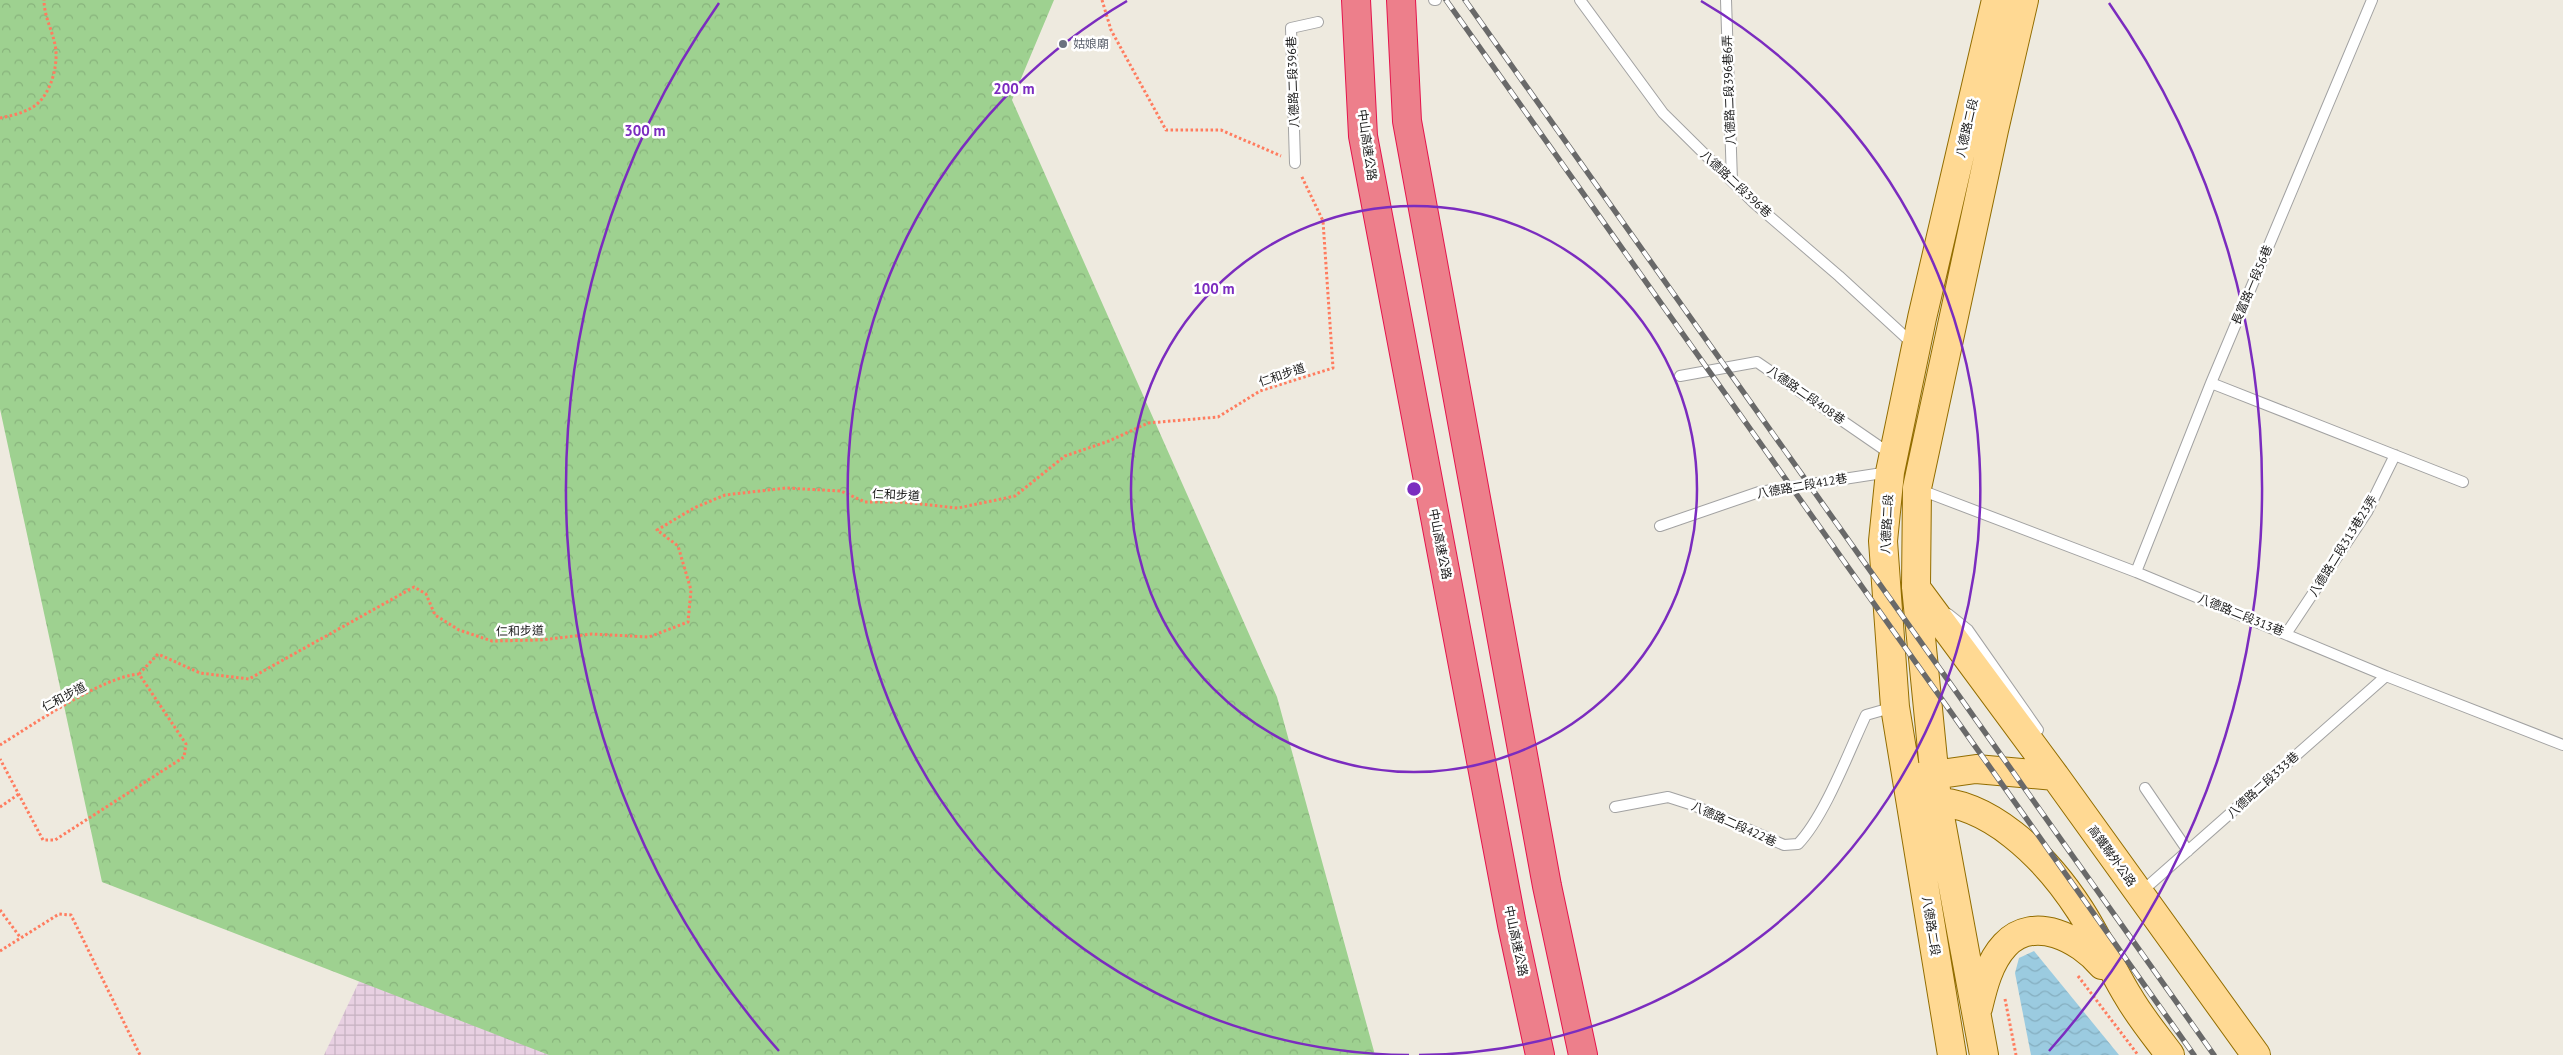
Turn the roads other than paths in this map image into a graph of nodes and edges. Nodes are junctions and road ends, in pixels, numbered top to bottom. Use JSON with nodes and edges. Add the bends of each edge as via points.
{"nodes":[{"id":1,"x":1356,"y":0,"type":"edge"},
{"id":2,"x":1400,"y":0,"type":"edge"},
{"id":3,"x":1580,"y":0,"type":"edge"},
{"id":4,"x":1726,"y":0,"type":"edge"},
{"id":5,"x":1996,"y":0,"type":"edge"},
{"id":6,"x":2024,"y":0,"type":"edge"},
{"id":7,"x":2372,"y":0,"type":"edge"},
{"id":8,"x":1318,"y":22,"type":"dead end"},
{"id":9,"x":1295,"y":163,"type":"road end"},
{"id":10,"x":1732,"y":181,"type":"junction"},
{"id":11,"x":1916,"y":346,"type":"junction"},
{"id":12,"x":1680,"y":376,"type":"dead end"},
{"id":13,"x":2211,"y":383,"type":"junction"},
{"id":14,"x":2395,"y":455,"type":"junction"},
{"id":15,"x":1892,"y":464,"type":"junction"},
{"id":16,"x":2463,"y":482,"type":"dead end"},
{"id":17,"x":1917,"y":488,"type":"junction"},
{"id":18,"x":1660,"y":526,"type":"dead end"},
{"id":19,"x":2136,"y":572,"type":"junction"},
{"id":20,"x":1916,"y":587,"type":"junction"},
{"id":21,"x":2286,"y":634,"type":"junction"},
{"id":22,"x":2386,"y":676,"type":"junction"},
{"id":23,"x":1895,"y":707,"type":"junction"},
{"id":24,"x":2046,"y":742,"type":"dead end"},
{"id":25,"x":2563,"y":745,"type":"edge"},
{"id":26,"x":2054,"y":776,"type":"junction"},
{"id":27,"x":2145,"y":788,"type":"dead end"},
{"id":28,"x":1923,"y":789,"type":"junction"},
{"id":29,"x":1615,"y":807,"type":"dead end"},
{"id":30,"x":2096,"y":815,"type":"dead end"},
{"id":31,"x":2188,"y":851,"type":"junction"},
{"id":32,"x":2143,"y":890,"type":"junction"},
{"id":33,"x":2129,"y":998,"type":"junction"},
{"id":34,"x":1976,"y":1015,"type":"junction"},
{"id":35,"x":1540,"y":1055,"type":"edge"},
{"id":36,"x":1583,"y":1055,"type":"edge"},
{"id":37,"x":1952,"y":1055,"type":"edge"},
{"id":38,"x":1984,"y":1055,"type":"edge"},
{"id":39,"x":2170,"y":1055,"type":"edge"},
{"id":40,"x":2256,"y":1055,"type":"edge"}],
"edges":[{"from":1,"to":35,"type":"highway","name":"中山高速公路","via":[[1363,136],[1512,925]]},
{"from":2,"to":36,"type":"highway","via":[[1407,121],[1547,886]]},
{"from":3,"to":10,"type":"lane","name":"八德路二段396巷","via":[[1663,113]]},
{"from":4,"to":10,"type":"lane","name":"八德路二段396巷6弄"},
{"from":5,"to":11,"type":"main road","name":"八德路二段"},
{"from":6,"to":17,"type":"main road","name":"八德路二段"},
{"from":7,"to":13,"type":"lane","name":"長富路一段56巷"},
{"from":8,"to":9,"type":"lane","name":"八德路二段396巷","via":[[1291,28]]},
{"from":10,"to":11,"type":"lane","name":"八德路二段396巷"},
{"from":11,"to":15,"type":"main road","name":"八德路二段"},
{"from":12,"to":15,"type":"lane","name":"八德路二段408巷","via":[[1758,362]]},
{"from":13,"to":14,"type":"lane"},
{"from":13,"to":19,"type":"lane","name":"長富路一段56巷"},
{"from":14,"to":16,"type":"lane"},
{"from":14,"to":21,"type":"lane","name":"八德路二段313巷23弄","via":[[2366,512]]},
{"from":15,"to":18,"type":"lane","name":"八德路二段412巷","via":[[1759,492]]},
{"from":15,"to":23,"type":"main road","name":"八德路二段","via":[[1883,541]]},
{"from":17,"to":19,"type":"lane","name":"八德路二段313巷"},
{"from":17,"to":20,"type":"main road","name":"八德路二段"},
{"from":19,"to":21,"type":"lane","name":"八德路二段313巷"},
{"from":20,"to":24,"type":"lane","via":[[1968,630]]},
{"from":20,"to":26,"type":"main road","name":"高鐵聯外公路"},
{"from":20,"to":28,"type":"main road","name":"八德路二段"},
{"from":21,"to":22,"type":"lane","name":"八德路二段313巷"},
{"from":22,"to":25,"type":"lane","name":"八德路二段313巷"},
{"from":22,"to":31,"type":"lane","name":"八德路二段333巷"},
{"from":23,"to":28,"type":"main road","name":"八德路二段"},
{"from":23,"to":29,"type":"lane","name":"八德路二段422巷","via":[[1866,715],[1819,813],[1798,844],[1784,845],[1668,797]]},
{"from":26,"to":28,"type":"main road","via":[[1976,769]]},
{"from":26,"to":32,"type":"main road","name":"高鐵聯外公路"},
{"from":27,"to":31,"type":"lane"},
{"from":28,"to":33,"type":"main road","via":[[1976,811],[2008,830],[2043,862],[2080,910]]},
{"from":28,"to":34,"type":"main road","name":"八德路二段"},
{"from":28,"to":37,"type":"main road","name":"八德路二段"},
{"from":30,"to":32,"type":"lane"},
{"from":31,"to":32,"type":"lane","name":"八德路二段333巷"},
{"from":32,"to":40,"type":"main road","name":"高鐵聯外公路"},
{"from":33,"to":34,"type":"main road","via":[[2092,953],[2072,938],[2048,931],[2026,932],[2006,944],[1992,965],[1982,988]]},
{"from":33,"to":39,"type":"main road"},
{"from":34,"to":38,"type":"main road","name":"八德路二段"}]}
